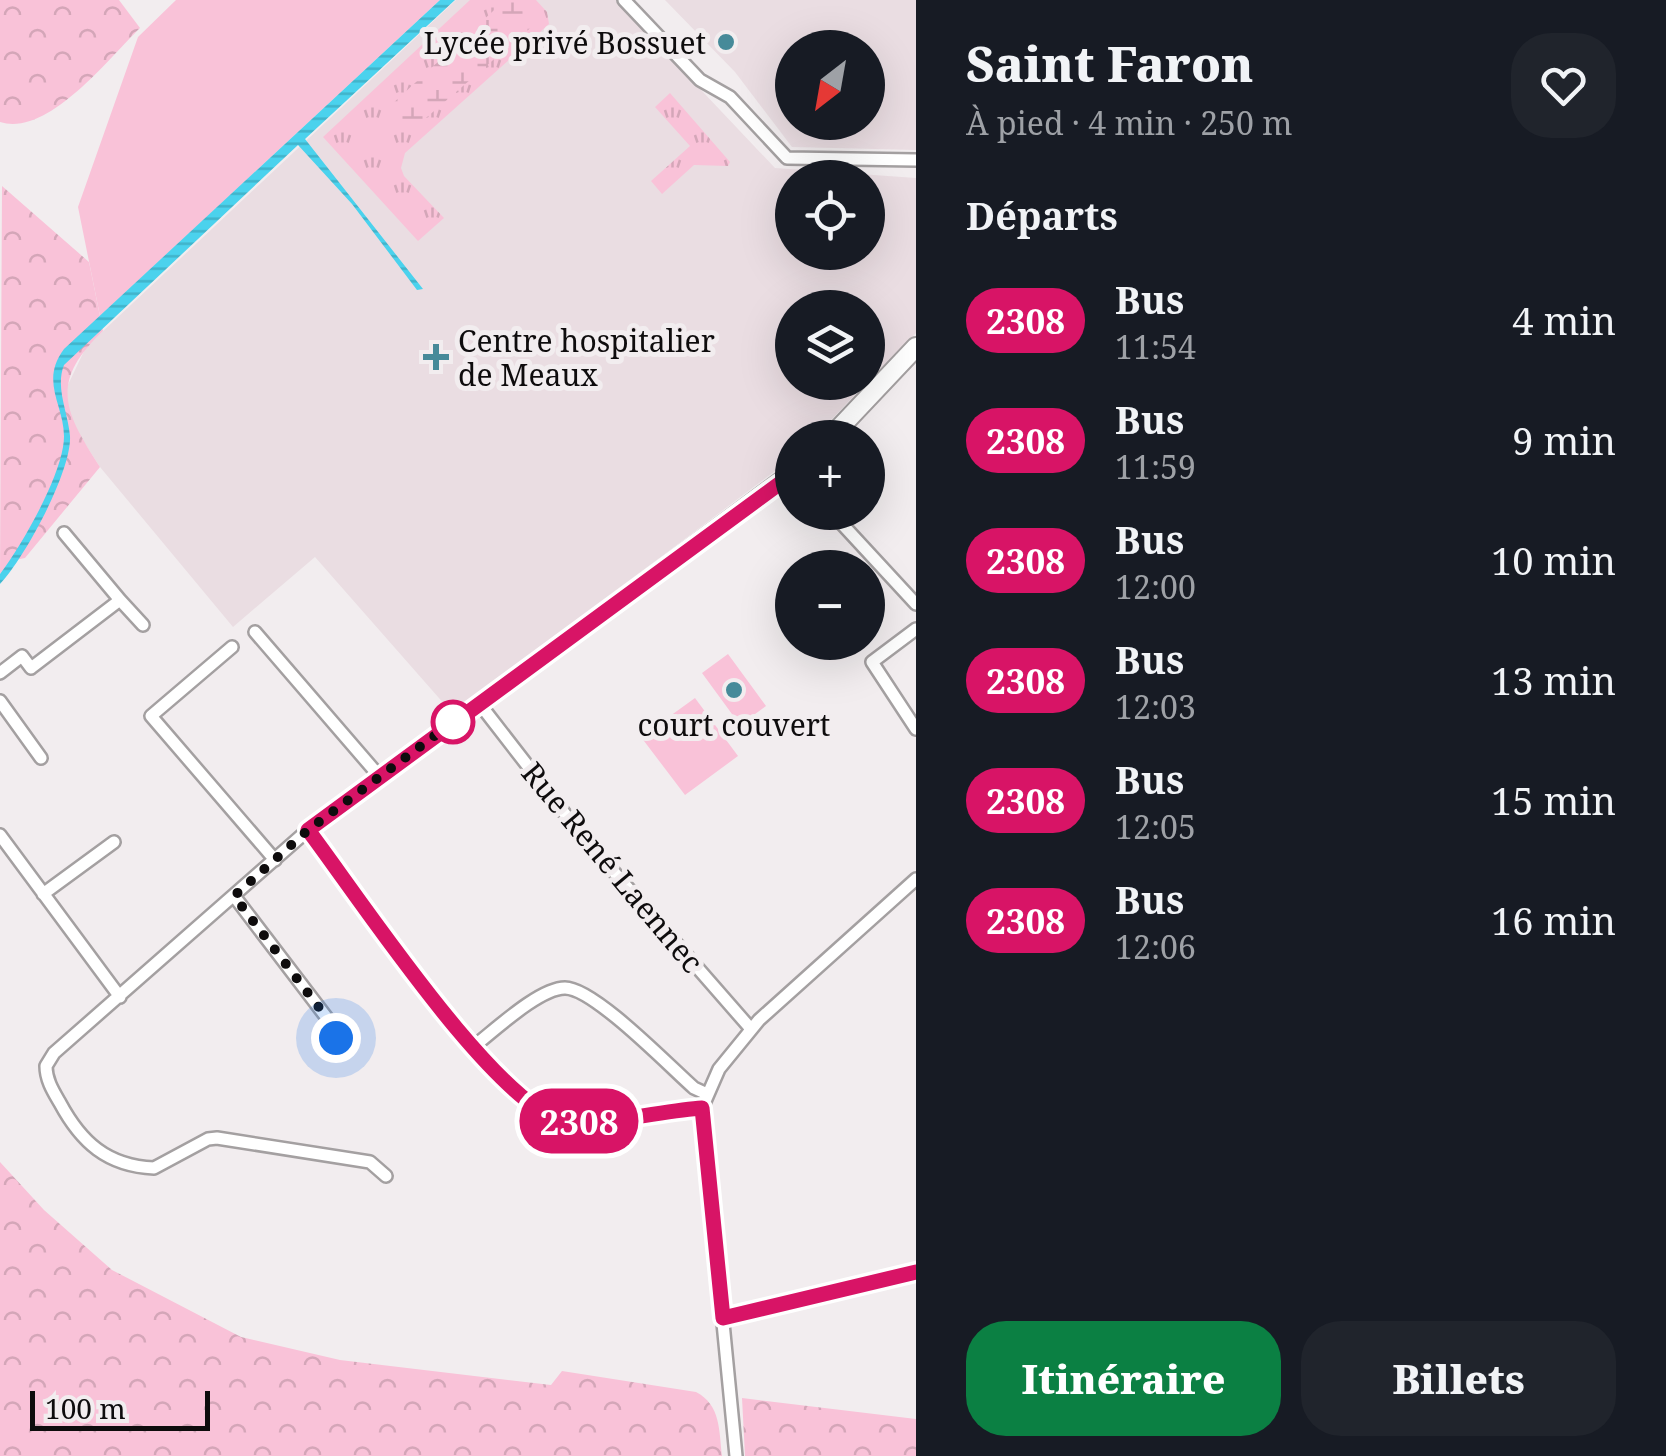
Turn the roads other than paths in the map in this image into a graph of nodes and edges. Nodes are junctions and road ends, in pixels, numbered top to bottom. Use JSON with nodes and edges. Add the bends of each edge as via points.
{"nodes":[{"id":1,"x":624,"y":0,"type":"edge"},
{"id":2,"x":916,"y":160,"type":"edge"},
{"id":3,"x":916,"y":347,"type":"edge"},
{"id":4,"x":847,"y":420,"type":"edge"},
{"id":5,"x":775,"y":489,"type":"edge"},
{"id":6,"x":848,"y":530,"type":"edge"},
{"id":7,"x":64,"y":533,"type":"dead end"},
{"id":8,"x":120,"y":600,"type":"junction"},
{"id":9,"x":916,"y":604,"type":"edge"},
{"id":10,"x":143,"y":625,"type":"dead end"},
{"id":11,"x":916,"y":629,"type":"edge"},
{"id":12,"x":254,"y":632,"type":"dead end"},
{"id":13,"x":232,"y":647,"type":"dead end"},
{"id":14,"x":0,"y":673,"type":"edge"},
{"id":15,"x":0,"y":700,"type":"edge"},
{"id":16,"x":478,"y":703,"type":"junction"},
{"id":17,"x":916,"y":730,"type":"edge"},
{"id":18,"x":41,"y":758,"type":"dead end"},
{"id":19,"x":380,"y":777,"type":"junction"},
{"id":20,"x":308,"y":830,"type":"junction"},
{"id":21,"x":0,"y":835,"type":"edge"},
{"id":22,"x":114,"y":842,"type":"dead end"},
{"id":23,"x":274,"y":860,"type":"junction"},
{"id":24,"x":916,"y":879,"type":"edge"},
{"id":25,"x":43,"y":894,"type":"junction"},
{"id":26,"x":234,"y":896,"type":"junction"},
{"id":27,"x":120,"y":998,"type":"junction"},
{"id":28,"x":751,"y":1029,"type":"junction"},
{"id":29,"x":336,"y":1038,"type":"dead end"},
{"id":30,"x":473,"y":1047,"type":"junction"},
{"id":31,"x":707,"y":1094,"type":"junction"},
{"id":32,"x":702,"y":1108,"type":"junction"},
{"id":33,"x":386,"y":1176,"type":"dead end"},
{"id":34,"x":916,"y":1272,"type":"edge"},
{"id":35,"x":723,"y":1318,"type":"junction"},
{"id":36,"x":736,"y":1456,"type":"edge"}],
"edges":[{"from":1,"to":2,"type":"street","via":[[788,158]]},
{"from":3,"to":4,"type":"street"},
{"from":5,"to":16,"type":"street"},
{"from":6,"to":9,"type":"street"},
{"from":7,"to":8,"type":"street"},
{"from":8,"to":10,"type":"street"},
{"from":8,"to":14,"type":"street","via":[[31,668],[22,656]]},
{"from":11,"to":17,"type":"street","via":[[872,662]]},
{"from":12,"to":19,"type":"street"},
{"from":13,"to":23,"type":"street","via":[[152,716]]},
{"from":15,"to":18,"type":"street"},
{"from":16,"to":19,"type":"street"},
{"from":16,"to":28,"type":"street","name":"Rue René Laennec","via":[[579,832]]},
{"from":19,"to":20,"type":"street"},
{"from":20,"to":23,"type":"street"},
{"from":20,"to":30,"type":"street"},
{"from":21,"to":25,"type":"street"},
{"from":22,"to":25,"type":"street"},
{"from":23,"to":26,"type":"street"},
{"from":24,"to":28,"type":"street"},
{"from":25,"to":27,"type":"street"},
{"from":26,"to":27,"type":"street"},
{"from":26,"to":29,"type":"street"},
{"from":27,"to":33,"type":"street","via":[[46,1066],[74,1128],[102,1155],[154,1168],[218,1138],[370,1162]]},
{"from":28,"to":31,"type":"street"},
{"from":30,"to":31,"type":"street","via":[[545,994],[566,988],[590,998]]},
{"from":30,"to":32,"type":"street","via":[[504,1084],[561,1120]]},
{"from":31,"to":32,"type":"street"},
{"from":32,"to":35,"type":"street"},
{"from":34,"to":35,"type":"street"},
{"from":35,"to":36,"type":"street"}]}
